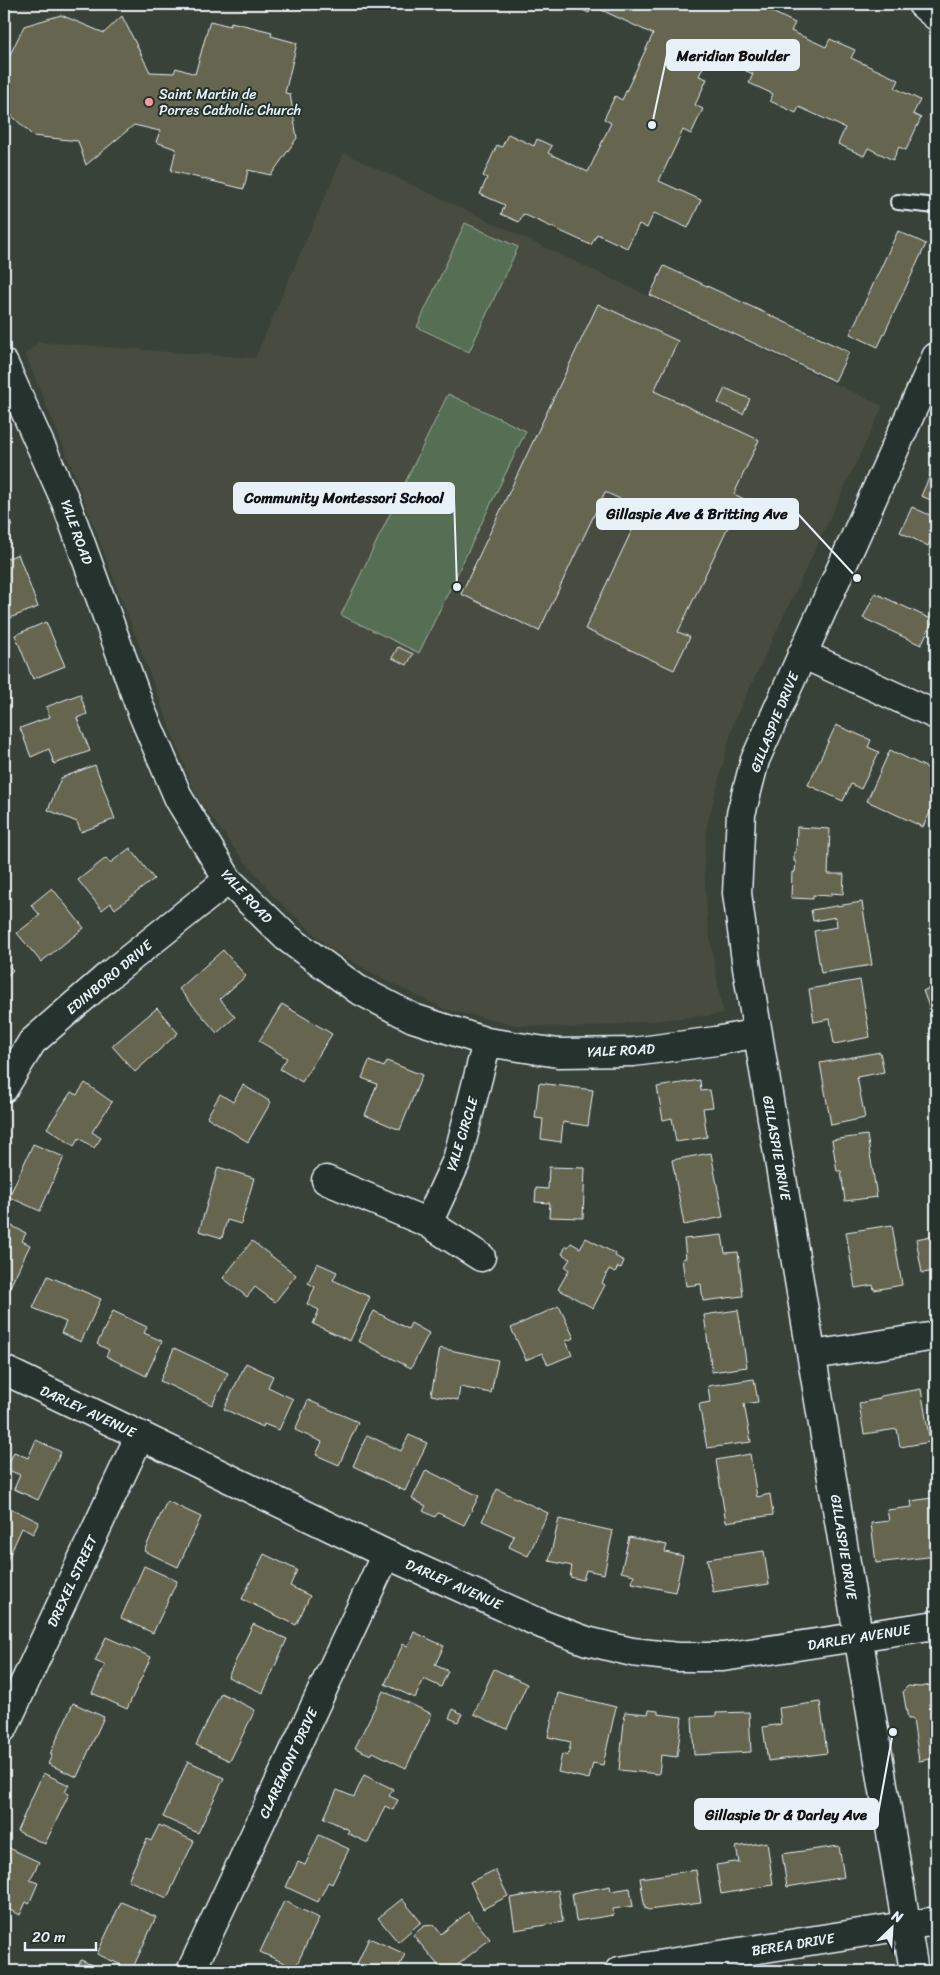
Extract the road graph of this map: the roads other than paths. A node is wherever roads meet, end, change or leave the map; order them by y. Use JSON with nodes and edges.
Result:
{"nodes":[{"id":1,"x":922,"y":4,"type":"edge"},
{"id":2,"x":936,"y":16,"type":"edge"},
{"id":3,"x":898,"y":202,"type":"dead end"},
{"id":4,"x":936,"y":206,"type":"edge"},
{"id":5,"x":936,"y":357,"type":"edge"},
{"id":6,"x":5,"y":370,"type":"edge"},
{"id":7,"x":928,"y":400,"type":"edge"},
{"id":8,"x":802,"y":654,"type":"junction"},
{"id":9,"x":936,"y":715,"type":"edge"},
{"id":10,"x":228,"y":880,"type":"junction"},
{"id":11,"x":758,"y":1033,"type":"junction"},
{"id":12,"x":487,"y":1042,"type":"junction"},
{"id":13,"x":4,"y":1088,"type":"edge"},
{"id":14,"x":326,"y":1180,"type":"dead end"},
{"id":15,"x":428,"y":1223,"type":"junction"},
{"id":16,"x":481,"y":1257,"type":"dead end"},
{"id":17,"x":936,"y":1336,"type":"edge"},
{"id":18,"x":812,"y":1354,"type":"junction"},
{"id":19,"x":4,"y":1370,"type":"edge"},
{"id":20,"x":140,"y":1435,"type":"junction"},
{"id":21,"x":386,"y":1554,"type":"junction"},
{"id":22,"x":936,"y":1625,"type":"edge"},
{"id":23,"x":858,"y":1638,"type":"junction"},
{"id":24,"x":4,"y":1726,"type":"edge"},
{"id":25,"x":936,"y":1921,"type":"edge"},
{"id":26,"x":907,"y":1926,"type":"junction"},
{"id":27,"x":191,"y":1971,"type":"edge"},
{"id":28,"x":619,"y":1971,"type":"edge"},
{"id":29,"x":914,"y":1971,"type":"edge"}],
"edges":[{"from":1,"to":2,"type":"street"},
{"from":3,"to":4,"type":"lane"},
{"from":5,"to":7,"type":"street","name":"GILLASPIE DRIVE"},
{"from":6,"to":10,"type":"street","name":"YALE ROAD"},
{"from":7,"to":8,"type":"street","name":"GILLASPIE DRIVE"},
{"from":8,"to":9,"type":"street"},
{"from":8,"to":11,"type":"street","name":"GILLASPIE DRIVE"},
{"from":10,"to":12,"type":"street","name":"YALE ROAD"},
{"from":10,"to":13,"type":"street","name":"EDINBORO DRIVE"},
{"from":11,"to":12,"type":"street","name":"YALE ROAD"},
{"from":11,"to":18,"type":"street","name":"GILLASPIE DRIVE"},
{"from":12,"to":15,"type":"street","name":"YALE CIRCLE"},
{"from":14,"to":15,"type":"street"},
{"from":15,"to":16,"type":"street"},
{"from":17,"to":18,"type":"street"},
{"from":18,"to":23,"type":"street","name":"GILLASPIE DRIVE"},
{"from":19,"to":20,"type":"street","name":"DARLEY AVENUE"},
{"from":20,"to":21,"type":"street","name":"DARLEY AVENUE"},
{"from":20,"to":24,"type":"street","name":"DREXEL STREET"},
{"from":21,"to":23,"type":"street","name":"DARLEY AVENUE"},
{"from":21,"to":27,"type":"street","name":"CLAREMONT DRIVE"},
{"from":22,"to":23,"type":"street","name":"DARLEY AVENUE"},
{"from":23,"to":26,"type":"street","name":"GILLASPIE DRIVE"},
{"from":25,"to":26,"type":"street","name":"BEREA DRIVE"},
{"from":26,"to":28,"type":"street","name":"BEREA DRIVE"},
{"from":26,"to":29,"type":"street","name":"GILLASPIE DRIVE"}]}
